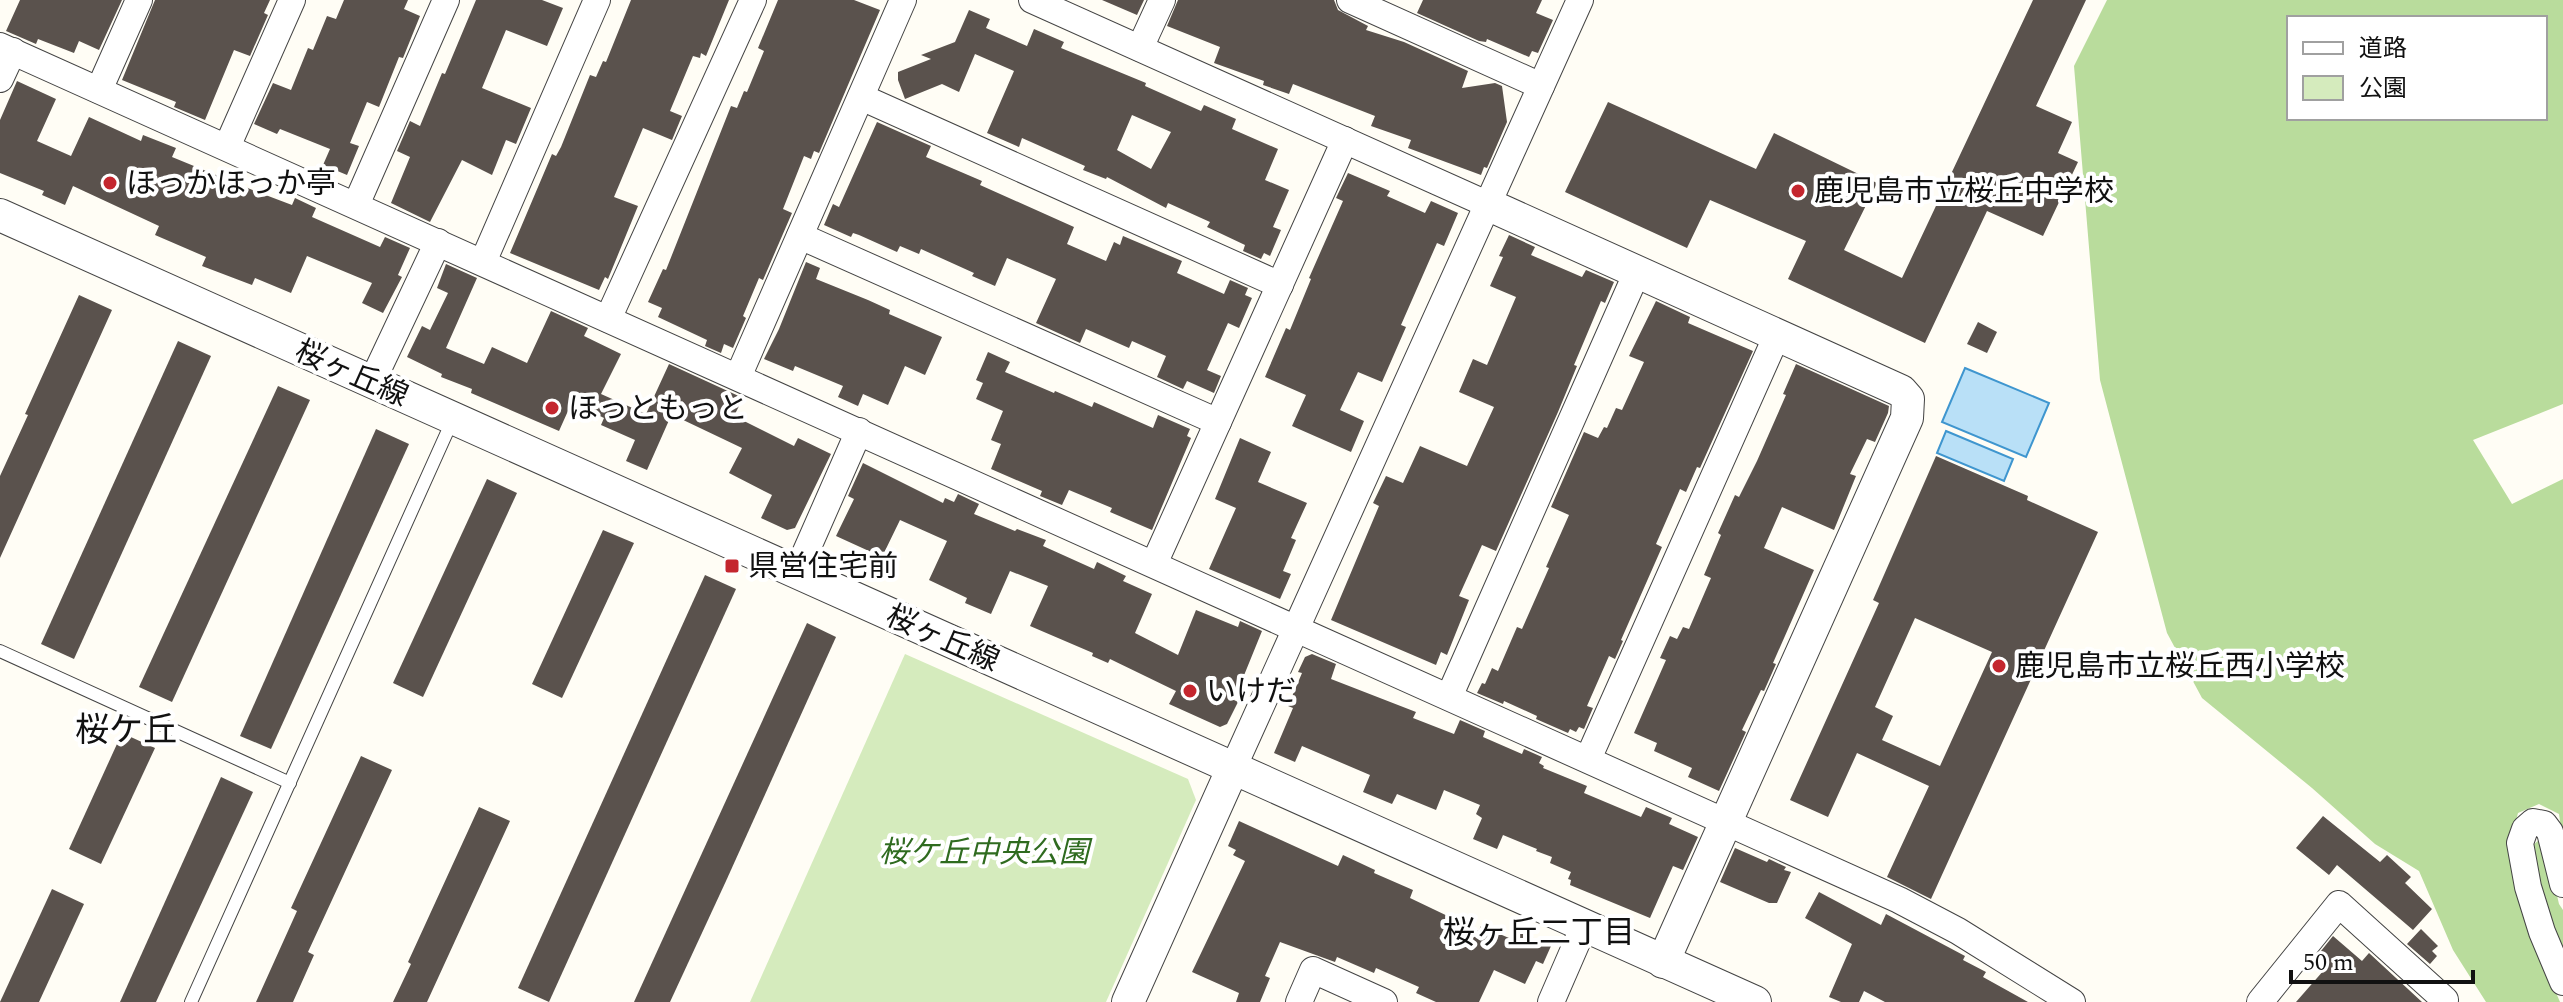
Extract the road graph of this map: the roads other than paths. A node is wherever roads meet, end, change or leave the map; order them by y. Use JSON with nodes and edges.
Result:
{"nodes":[{"id":1,"x":139,"y":0,"type":"edge"},
{"id":2,"x":292,"y":0,"type":"edge"},
{"id":3,"x":446,"y":0,"type":"edge"},
{"id":4,"x":597,"y":0,"type":"edge"},
{"id":5,"x":753,"y":0,"type":"edge"},
{"id":6,"x":903,"y":0,"type":"edge"},
{"id":7,"x":1032,"y":0,"type":"edge"},
{"id":8,"x":1162,"y":0,"type":"edge"},
{"id":9,"x":1350,"y":0,"type":"edge"},
{"id":10,"x":1580,"y":0,"type":"edge"},
{"id":11,"x":1140,"y":48,"type":"junction"},
{"id":12,"x":6,"y":49,"type":"edge"},
{"id":13,"x":0,"y":79,"type":"edge"},
{"id":14,"x":1541,"y":86,"type":"junction"},
{"id":15,"x":99,"y":90,"type":"junction"},
{"id":16,"x":861,"y":97,"type":"junction"},
{"id":17,"x":1345,"y":140,"type":"junction"},
{"id":18,"x":227,"y":147,"type":"junction"},
{"id":19,"x":356,"y":205,"type":"junction"},
{"id":20,"x":1489,"y":205,"type":"junction"},
{"id":21,"x":0,"y":215,"type":"edge"},
{"id":22,"x":800,"y":236,"type":"junction"},
{"id":23,"x":438,"y":242,"type":"junction"},
{"id":24,"x":483,"y":262,"type":"junction"},
{"id":25,"x":1637,"y":272,"type":"junction"},
{"id":26,"x":1280,"y":285,"type":"junction"},
{"id":27,"x":608,"y":319,"type":"junction"},
{"id":28,"x":1777,"y":335,"type":"junction"},
{"id":29,"x":738,"y":377,"type":"junction"},
{"id":30,"x":372,"y":382,"type":"junction"},
{"id":31,"x":453,"y":419,"type":"junction"},
{"id":32,"x":1218,"y":422,"type":"junction"},
{"id":33,"x":859,"y":431,"type":"junction"},
{"id":34,"x":1154,"y":564,"type":"junction"},
{"id":35,"x":797,"y":572,"type":"junction"},
{"id":36,"x":1297,"y":628,"type":"junction"},
{"id":37,"x":0,"y":651,"type":"edge"},
{"id":38,"x":1449,"y":697,"type":"junction"},
{"id":39,"x":1588,"y":759,"type":"junction"},
{"id":40,"x":1233,"y":768,"type":"junction"},
{"id":41,"x":290,"y":783,"type":"junction"},
{"id":42,"x":1725,"y":821,"type":"junction"},
{"id":43,"x":2563,"y":884,"type":"edge"},
{"id":44,"x":1584,"y":926,"type":"junction"},
{"id":45,"x":1663,"y":962,"type":"junction"},
{"id":46,"x":2563,"y":982,"type":"edge"},
{"id":47,"x":191,"y":1002,"type":"edge"},
{"id":48,"x":1128,"y":1002,"type":"edge"},
{"id":49,"x":1299,"y":1002,"type":"edge"},
{"id":50,"x":1384,"y":1002,"type":"edge"},
{"id":51,"x":1551,"y":1002,"type":"edge"},
{"id":52,"x":1755,"y":1002,"type":"edge"},
{"id":53,"x":2072,"y":1002,"type":"edge"},
{"id":54,"x":2260,"y":1002,"type":"edge"},
{"id":55,"x":2443,"y":1002,"type":"edge"}],
"edges":[{"from":1,"to":15,"type":"street"},
{"from":2,"to":18,"type":"street"},
{"from":3,"to":19,"type":"street"},
{"from":4,"to":24,"type":"street"},
{"from":5,"to":27,"type":"street"},
{"from":6,"to":16,"type":"street"},
{"from":7,"to":11,"type":"street"},
{"from":8,"to":11,"type":"street"},
{"from":9,"to":14,"type":"street"},
{"from":10,"to":14,"type":"street"},
{"from":11,"to":17,"type":"street"},
{"from":12,"to":13,"type":"street"},
{"from":12,"to":15,"type":"street"},
{"from":14,"to":20,"type":"street"},
{"from":15,"to":18,"type":"street"},
{"from":16,"to":22,"type":"street"},
{"from":16,"to":26,"type":"street"},
{"from":17,"to":20,"type":"street"},
{"from":17,"to":26,"type":"street"},
{"from":18,"to":19,"type":"street"},
{"from":19,"to":23,"type":"street"},
{"from":20,"to":25,"type":"street"},
{"from":20,"to":36,"type":"street"},
{"from":21,"to":30,"type":"street","name":"桜ヶ丘線"},
{"from":22,"to":29,"type":"street"},
{"from":22,"to":32,"type":"street"},
{"from":23,"to":24,"type":"street"},
{"from":23,"to":30,"type":"street"},
{"from":24,"to":27,"type":"street"},
{"from":25,"to":28,"type":"street"},
{"from":25,"to":38,"type":"street"},
{"from":26,"to":32,"type":"street"},
{"from":27,"to":29,"type":"street"},
{"from":28,"to":39,"type":"street"},
{"from":28,"to":42,"type":"street"},
{"from":29,"to":33,"type":"street"},
{"from":30,"to":31,"type":"street","name":"桜ヶ丘線"},
{"from":31,"to":35,"type":"street","name":"桜ヶ丘線"},
{"from":31,"to":41,"type":"lane"},
{"from":32,"to":34,"type":"street"},
{"from":33,"to":34,"type":"street"},
{"from":33,"to":35,"type":"street"},
{"from":34,"to":36,"type":"street"},
{"from":35,"to":40,"type":"street","name":"桜ヶ丘線"},
{"from":36,"to":38,"type":"street"},
{"from":36,"to":40,"type":"street"},
{"from":37,"to":41,"type":"lane"},
{"from":38,"to":39,"type":"street"},
{"from":39,"to":42,"type":"street"},
{"from":40,"to":44,"type":"street","name":"桜ヶ丘線"},
{"from":40,"to":48,"type":"street"},
{"from":41,"to":47,"type":"lane"},
{"from":42,"to":45,"type":"street"},
{"from":42,"to":53,"type":"street"},
{"from":43,"to":46,"type":"street"},
{"from":44,"to":45,"type":"street","name":"桜ヶ丘線"},
{"from":44,"to":51,"type":"street"},
{"from":45,"to":52,"type":"street","name":"桜ヶ丘線"},
{"from":49,"to":50,"type":"street"},
{"from":54,"to":55,"type":"street"}]}
